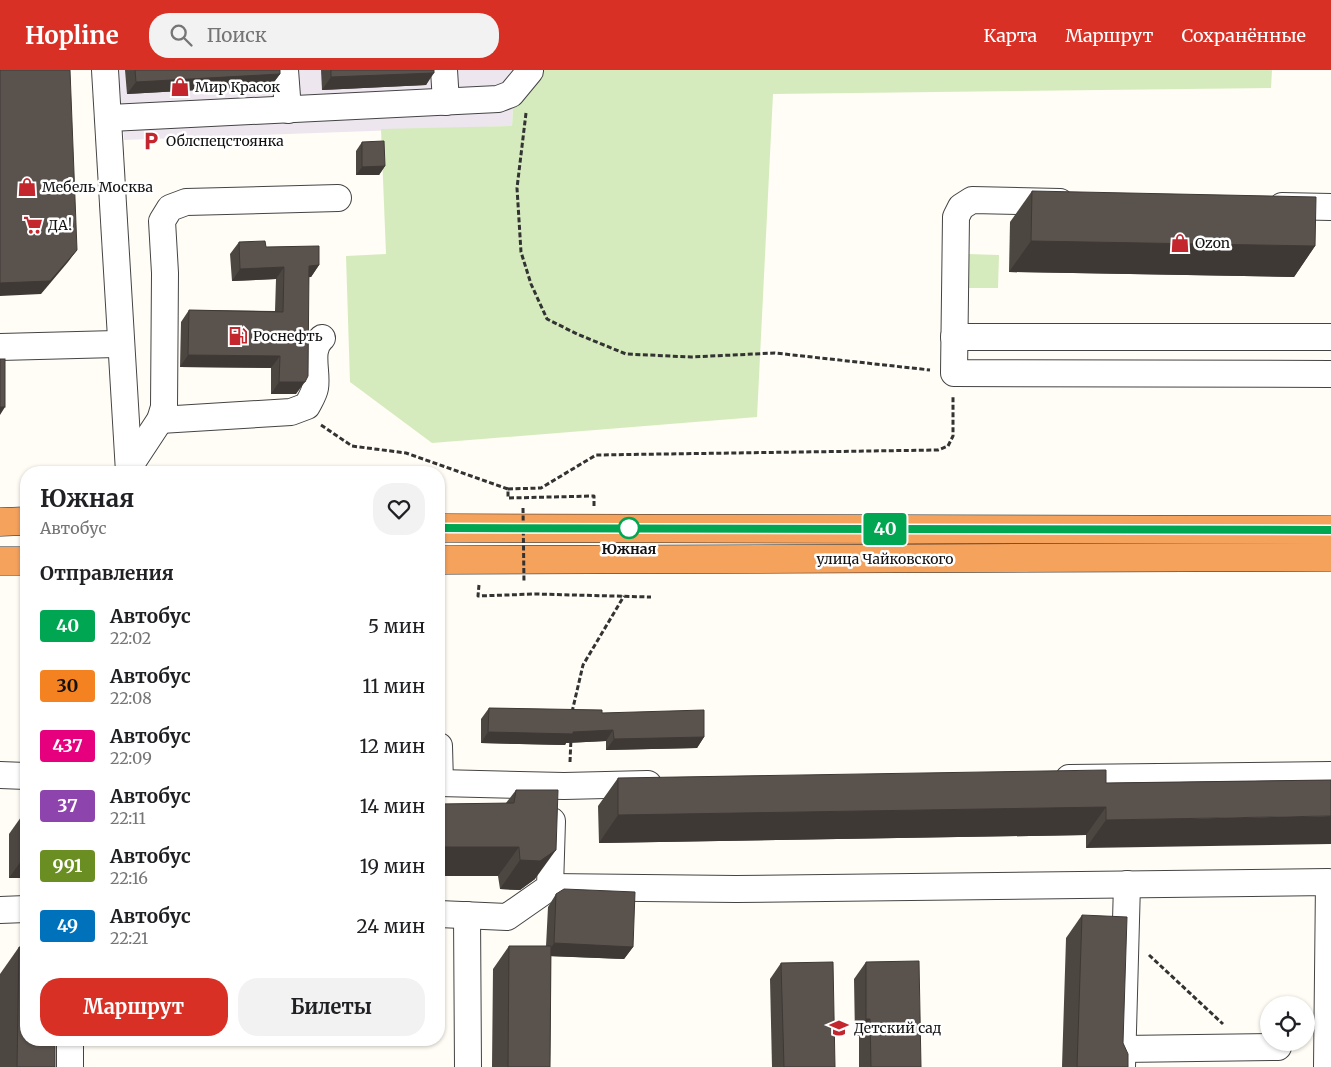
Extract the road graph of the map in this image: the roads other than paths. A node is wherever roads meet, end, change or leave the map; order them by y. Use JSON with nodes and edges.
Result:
{"nodes":[{"id":1,"x":105,"y":70,"type":"edge"},
{"id":2,"x":285,"y":70,"type":"edge"},
{"id":3,"x":444,"y":70,"type":"edge"},
{"id":4,"x":530,"y":72,"type":"dead end"},
{"id":5,"x":446,"y":102,"type":"junction"},
{"id":6,"x":288,"y":110,"type":"junction"},
{"id":7,"x":110,"y":118,"type":"junction"},
{"id":8,"x":338,"y":198,"type":"dead end"},
{"id":9,"x":1082,"y":202,"type":"edge"},
{"id":10,"x":1261,"y":206,"type":"edge"},
{"id":11,"x":1331,"y":207,"type":"edge"},
{"id":12,"x":954,"y":337,"type":"junction"},
{"id":13,"x":1331,"y":337,"type":"edge"},
{"id":14,"x":322,"y":338,"type":"dead end"},
{"id":15,"x":116,"y":344,"type":"dead end"},
{"id":16,"x":0,"y":347,"type":"edge"},
{"id":17,"x":1331,"y":374,"type":"edge"},
{"id":18,"x":160,"y":420,"type":"junction"},
{"id":19,"x":129,"y":466,"type":"edge"},
{"id":20,"x":131,"y":466,"type":"edge"},
{"id":21,"x":0,"y":522,"type":"edge"},
{"id":22,"x":20,"y":522,"type":"edge"},
{"id":23,"x":445,"y":528,"type":"edge"},
{"id":24,"x":1331,"y":530,"type":"edge"},
{"id":25,"x":1331,"y":557,"type":"edge"},
{"id":26,"x":445,"y":560,"type":"edge"},
{"id":27,"x":0,"y":561,"type":"edge"},
{"id":28,"x":20,"y":561,"type":"edge"},
{"id":29,"x":0,"y":775,"type":"edge"},
{"id":30,"x":1331,"y":775,"type":"edge"},
{"id":31,"x":20,"y":776,"type":"edge"},
{"id":32,"x":1044,"y":779,"type":"edge"},
{"id":33,"x":445,"y":783,"type":"edge"},
{"id":34,"x":668,"y":784,"type":"edge"},
{"id":35,"x":561,"y":785,"type":"junction"},
{"id":36,"x":1330,"y":882,"type":"edge"},
{"id":37,"x":1126,"y":884,"type":"junction"},
{"id":38,"x":550,"y":888,"type":"junction"},
{"id":39,"x":20,"y":909,"type":"edge"},
{"id":40,"x":0,"y":910,"type":"edge"},
{"id":41,"x":445,"y":914,"type":"edge"},
{"id":42,"x":467,"y":915,"type":"junction"},
{"id":43,"x":70,"y":1046,"type":"edge"},
{"id":44,"x":1260,"y":1048,"type":"edge"},
{"id":45,"x":1122,"y":1058,"type":"edge"},
{"id":46,"x":70,"y":1067,"type":"edge"},
{"id":47,"x":468,"y":1067,"type":"edge"},
{"id":48,"x":1326,"y":1067,"type":"edge"}],
"edges":[{"from":1,"to":7,"type":"lane"},
{"from":2,"to":6,"type":"lane"},
{"from":3,"to":5,"type":"lane"},
{"from":4,"to":5,"type":"lane"},
{"from":5,"to":6,"type":"lane"},
{"from":6,"to":7,"type":"lane"},
{"from":7,"to":19,"type":"lane"},
{"from":8,"to":18,"type":"lane"},
{"from":9,"to":12,"type":"lane"},
{"from":10,"to":11,"type":"lane"},
{"from":12,"to":13,"type":"lane"},
{"from":12,"to":17,"type":"lane"},
{"from":14,"to":18,"type":"lane"},
{"from":15,"to":16,"type":"lane"},
{"from":18,"to":20,"type":"lane"},
{"from":21,"to":22,"type":"highway"},
{"from":23,"to":24,"type":"highway"},
{"from":25,"to":26,"type":"highway","name":"улица Чайковского"},
{"from":27,"to":28,"type":"highway"},
{"from":29,"to":31,"type":"lane"},
{"from":30,"to":32,"type":"lane"},
{"from":33,"to":35,"type":"lane"},
{"from":34,"to":35,"type":"lane"},
{"from":35,"to":38,"type":"lane"},
{"from":36,"to":37,"type":"lane"},
{"from":36,"to":48,"type":"lane"},
{"from":37,"to":38,"type":"lane"},
{"from":37,"to":45,"type":"lane"},
{"from":38,"to":42,"type":"lane"},
{"from":39,"to":40,"type":"lane"},
{"from":41,"to":42,"type":"lane"},
{"from":42,"to":47,"type":"lane"},
{"from":43,"to":46,"type":"lane"},
{"from":44,"to":45,"type":"lane"}]}
